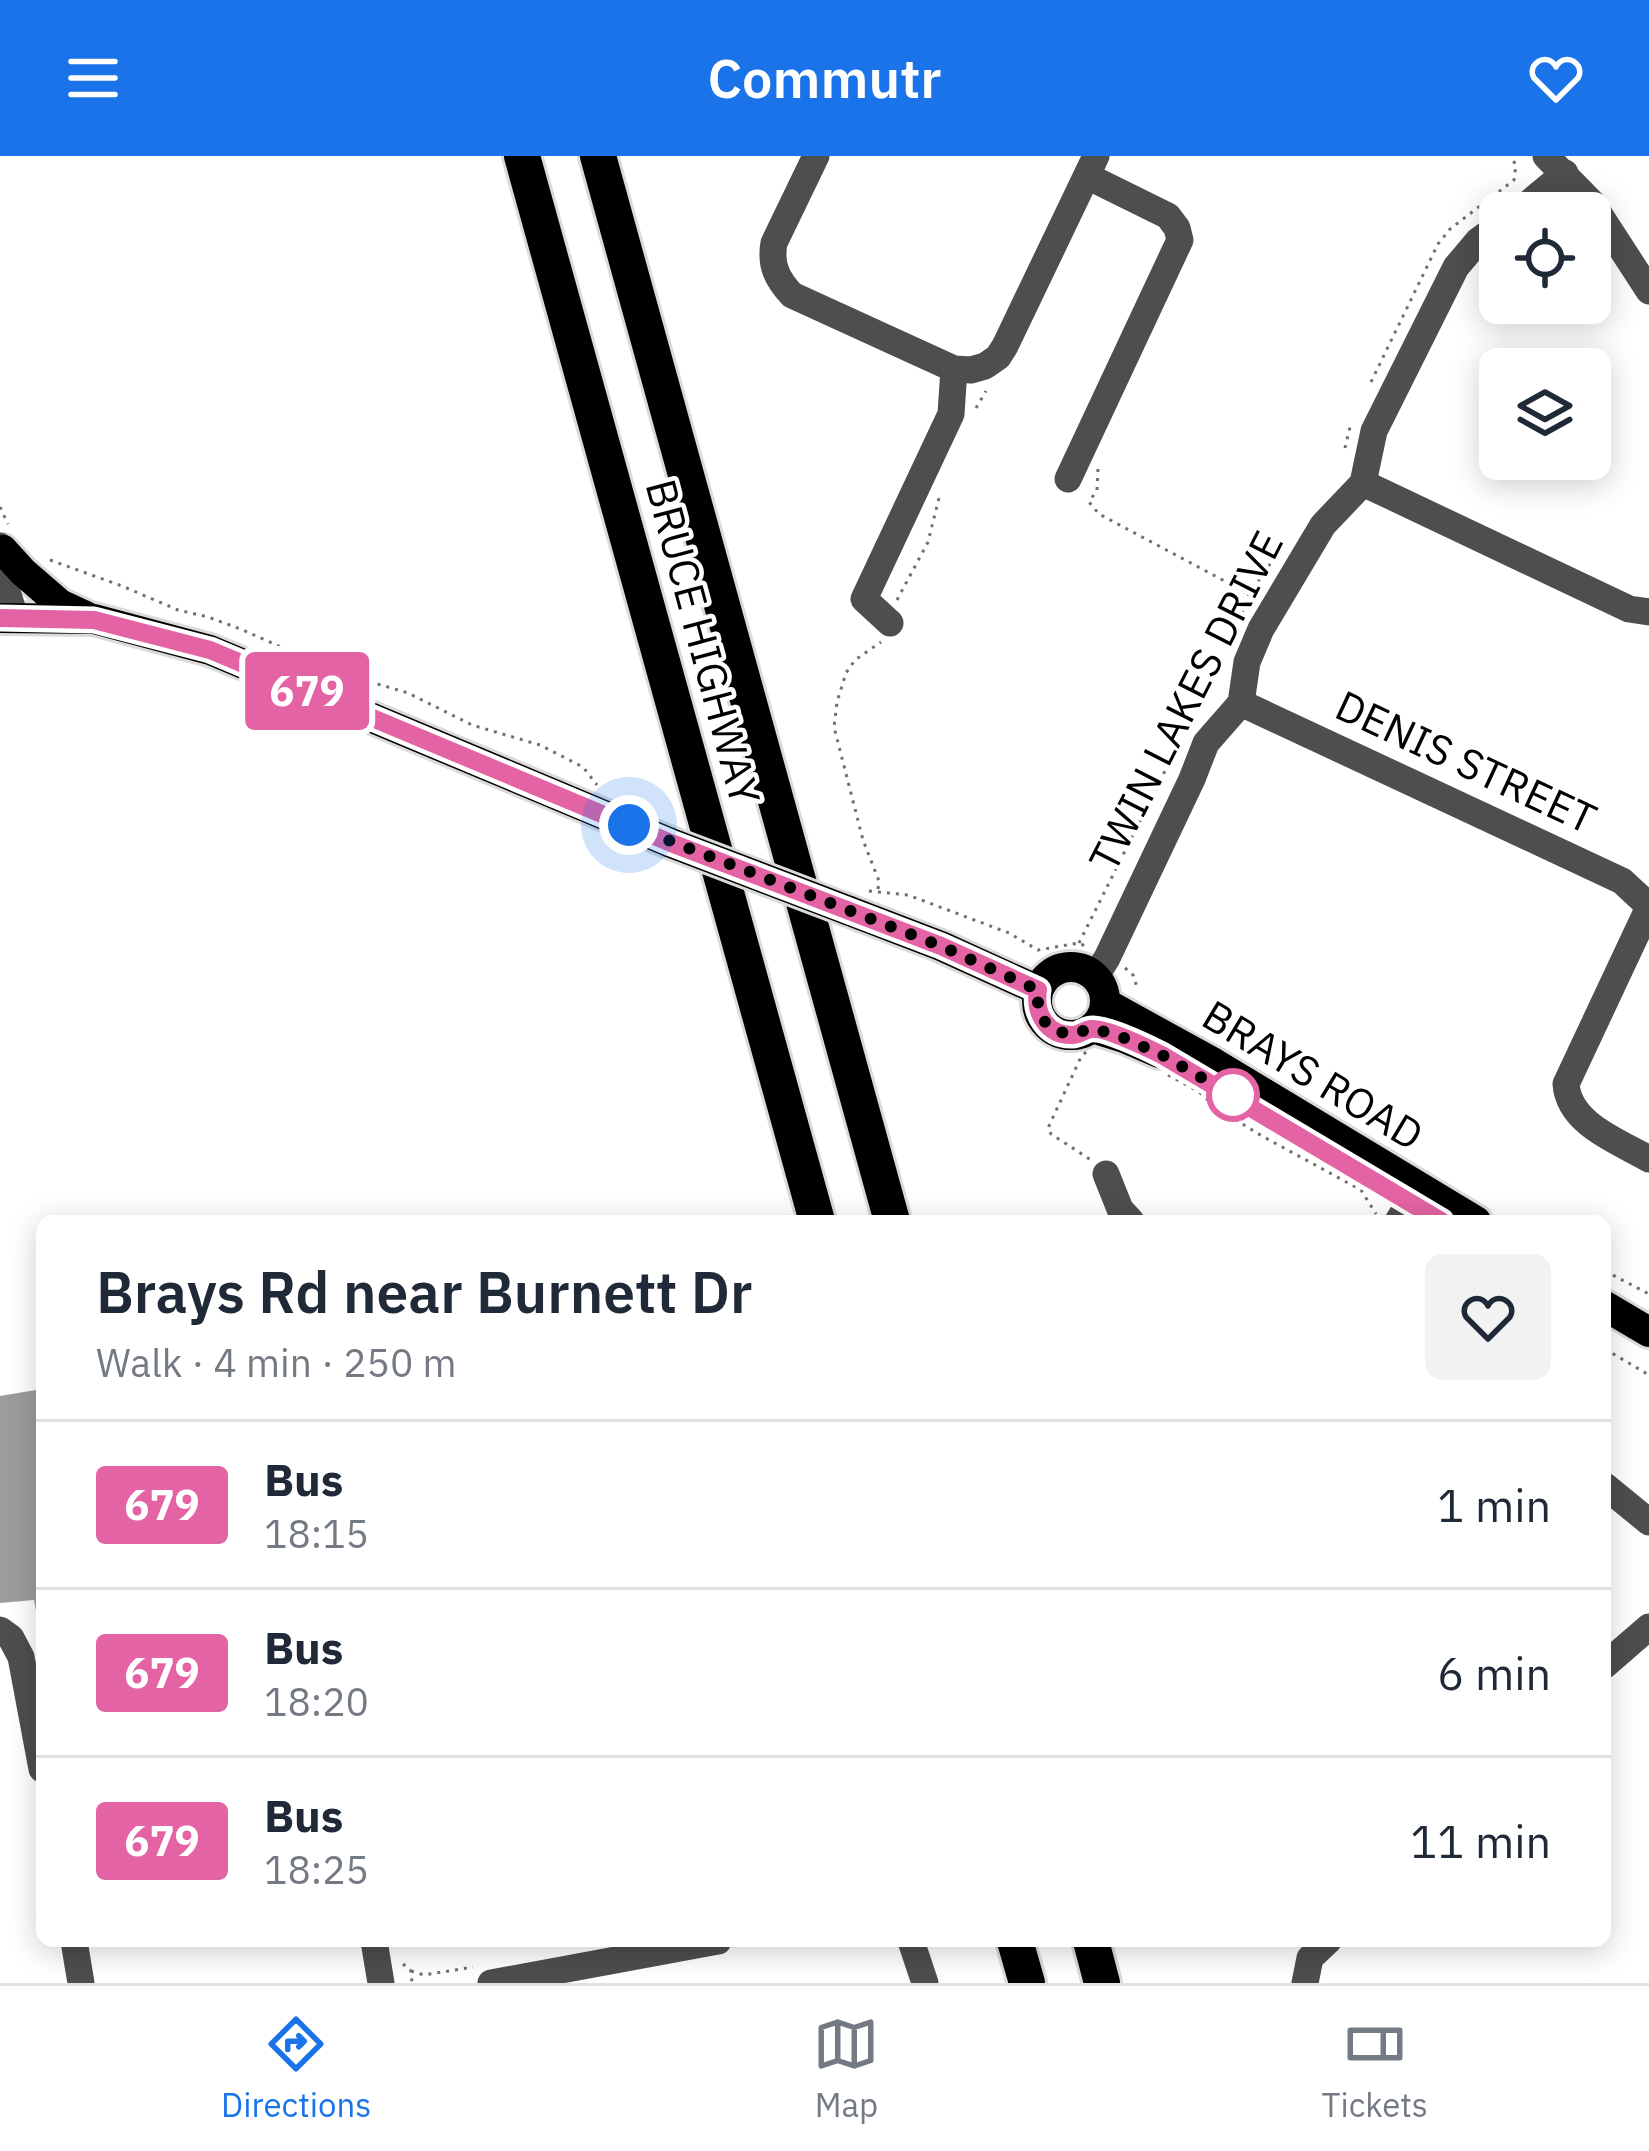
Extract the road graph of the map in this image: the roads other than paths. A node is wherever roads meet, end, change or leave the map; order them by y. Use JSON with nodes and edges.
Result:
{"nodes":[{"id":1,"x":522,"y":156,"type":"edge"},
{"id":2,"x":598,"y":156,"type":"edge"},
{"id":3,"x":816,"y":156,"type":"edge"},
{"id":4,"x":1555,"y":165,"type":"edge"},
{"id":5,"x":1091,"y":166,"type":"edge"},
{"id":6,"x":1534,"y":192,"type":"edge"},
{"id":7,"x":1479,"y":240,"type":"edge"},
{"id":8,"x":1649,"y":291,"type":"edge"},
{"id":9,"x":954,"y":369,"type":"junction"},
{"id":10,"x":1068,"y":479,"type":"dead end"},
{"id":11,"x":1363,"y":483,"type":"junction"},
{"id":12,"x":5,"y":543,"type":"edge"},
{"id":13,"x":1649,"y":612,"type":"edge"},
{"id":14,"x":7,"y":617,"type":"edge"},
{"id":15,"x":94,"y":620,"type":"junction"},
{"id":16,"x":890,"y":622,"type":"road end"},
{"id":17,"x":1241,"y":704,"type":"junction"},
{"id":18,"x":1649,"y":907,"type":"edge"},
{"id":19,"x":1038,"y":990,"type":"junction"},
{"id":20,"x":1094,"y":1001,"type":"junction"},
{"id":21,"x":1649,"y":1159,"type":"edge"},
{"id":22,"x":1106,"y":1174,"type":"road end"},
{"id":23,"x":1402,"y":1207,"type":"edge"},
{"id":24,"x":815,"y":1215,"type":"edge"},
{"id":25,"x":890,"y":1215,"type":"edge"},
{"id":26,"x":1125,"y":1215,"type":"edge"},
{"id":27,"x":1444,"y":1215,"type":"edge"},
{"id":28,"x":1611,"y":1310,"type":"edge"},
{"id":29,"x":1649,"y":1332,"type":"edge"},
{"id":30,"x":1611,"y":1491,"type":"edge"},
{"id":31,"x":1649,"y":1522,"type":"edge"},
{"id":32,"x":1649,"y":1628,"type":"edge"},
{"id":33,"x":0,"y":1630,"type":"edge"},
{"id":34,"x":1611,"y":1660,"type":"edge"},
{"id":35,"x":36,"y":1737,"type":"edge"},
{"id":36,"x":75,"y":1947,"type":"edge"},
{"id":37,"x":375,"y":1947,"type":"edge"},
{"id":38,"x":685,"y":1947,"type":"edge"},
{"id":39,"x":913,"y":1947,"type":"edge"},
{"id":40,"x":1017,"y":1947,"type":"edge"},
{"id":41,"x":1092,"y":1947,"type":"edge"},
{"id":42,"x":1322,"y":1947,"type":"edge"},
{"id":43,"x":81,"y":1983,"type":"edge"},
{"id":44,"x":381,"y":1983,"type":"edge"},
{"id":45,"x":490,"y":1983,"type":"edge"},
{"id":46,"x":925,"y":1983,"type":"edge"},
{"id":47,"x":1027,"y":1983,"type":"edge"},
{"id":48,"x":1102,"y":1983,"type":"edge"},
{"id":49,"x":1305,"y":1983,"type":"edge"}],
"edges":[{"from":1,"to":24,"type":"highway","name":"BRUCE HIGHWAY"},
{"from":2,"to":25,"type":"highway","name":"BRUCE HIGHWAY"},
{"from":3,"to":9,"type":"street"},
{"from":4,"to":6,"type":"street"},
{"from":4,"to":8,"type":"street"},
{"from":5,"to":9,"type":"street"},
{"from":5,"to":10,"type":"street"},
{"from":7,"to":11,"type":"street","name":"TWIN LAKES DRIVE"},
{"from":9,"to":16,"type":"street"},
{"from":11,"to":13,"type":"street"},
{"from":11,"to":17,"type":"street","name":"TWIN LAKES DRIVE"},
{"from":12,"to":14,"type":"street"},
{"from":12,"to":15,"type":"main road"},
{"from":14,"to":15,"type":"main road"},
{"from":15,"to":19,"type":"main road","bridge":true},
{"from":17,"to":18,"type":"street","name":"DENIS STREET"},
{"from":17,"to":20,"type":"street","name":"TWIN LAKES DRIVE"},
{"from":18,"to":21,"type":"street"},
{"from":19,"to":20,"type":"main road"},
{"from":19,"to":20,"type":"main road"},
{"from":20,"to":23,"type":"main road","name":"BRAYS ROAD"},
{"from":22,"to":26,"type":"street"},
{"from":23,"to":27,"type":"main road","name":"BRAYS ROAD"},
{"from":28,"to":29,"type":"main road"},
{"from":30,"to":31,"type":"street"},
{"from":32,"to":34,"type":"street"},
{"from":33,"to":35,"type":"street"},
{"from":36,"to":43,"type":"street"},
{"from":37,"to":44,"type":"street"},
{"from":38,"to":45,"type":"street"},
{"from":39,"to":46,"type":"street"},
{"from":40,"to":47,"type":"highway"},
{"from":41,"to":48,"type":"highway"},
{"from":42,"to":49,"type":"street"}]}
